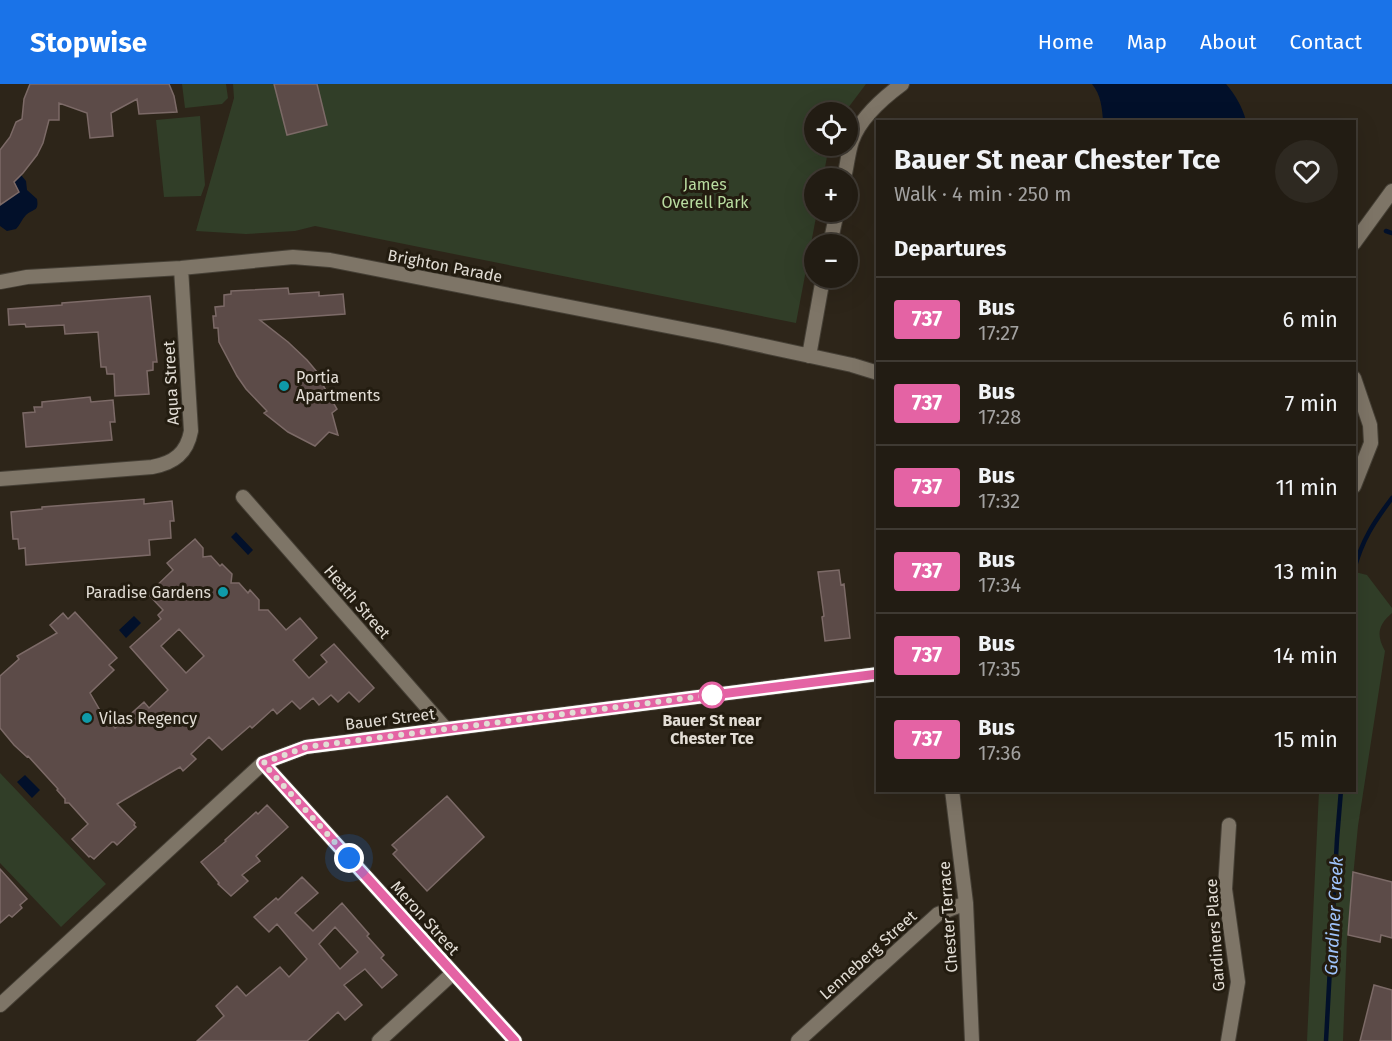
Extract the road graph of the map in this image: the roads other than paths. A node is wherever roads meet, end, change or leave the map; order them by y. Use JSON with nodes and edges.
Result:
{"nodes":[{"id":1,"x":902,"y":84,"type":"edge"},
{"id":2,"x":846,"y":168,"type":"edge"},
{"id":3,"x":1392,"y":191,"type":"edge"},
{"id":4,"x":1356,"y":241,"type":"edge"},
{"id":5,"x":181,"y":268,"type":"junction"},
{"id":6,"x":0,"y":282,"type":"edge"},
{"id":7,"x":821,"y":288,"type":"edge"},
{"id":8,"x":808,"y":356,"type":"junction"},
{"id":9,"x":876,"y":372,"type":"edge"},
{"id":10,"x":1356,"y":384,"type":"edge"},
{"id":11,"x":0,"y":479,"type":"edge"},
{"id":12,"x":1356,"y":481,"type":"edge"},
{"id":13,"x":243,"y":497,"type":"dead end"},
{"id":14,"x":876,"y":674,"type":"edge"},
{"id":15,"x":446,"y":729,"type":"junction"},
{"id":16,"x":263,"y":763,"type":"junction"},
{"id":17,"x":952,"y":792,"type":"edge"},
{"id":18,"x":1230,"y":825,"type":"dead end"},
{"id":19,"x":966,"y":903,"type":"junction"},
{"id":20,"x":453,"y":974,"type":"junction"},
{"id":21,"x":0,"y":1005,"type":"edge"},
{"id":22,"x":378,"y":1041,"type":"edge"},
{"id":23,"x":515,"y":1041,"type":"edge"},
{"id":24,"x":798,"y":1041,"type":"edge"},
{"id":25,"x":972,"y":1041,"type":"edge"},
{"id":26,"x":1228,"y":1041,"type":"edge"}],
"edges":[{"from":1,"to":2,"type":"street"},
{"from":3,"to":4,"type":"street"},
{"from":5,"to":6,"type":"street","name":"Brighton Parade"},
{"from":5,"to":8,"type":"street","name":"Brighton Parade"},
{"from":5,"to":11,"type":"street","name":"Aqua Street"},
{"from":7,"to":8,"type":"street"},
{"from":8,"to":9,"type":"street","name":"Brighton Parade"},
{"from":10,"to":12,"type":"street"},
{"from":13,"to":15,"type":"street","name":"Heath Street"},
{"from":14,"to":15,"type":"street","name":"Bauer Street"},
{"from":15,"to":16,"type":"street","name":"Bauer Street"},
{"from":16,"to":20,"type":"street","name":"Meron Street"},
{"from":16,"to":21,"type":"street","name":"Bauer Street"},
{"from":17,"to":19,"type":"street","name":"Chester Terrace"},
{"from":18,"to":26,"type":"street","name":"Gardiners Place"},
{"from":19,"to":24,"type":"street","name":"Lenneberg Street"},
{"from":19,"to":25,"type":"street","name":"Chester Terrace"},
{"from":20,"to":22,"type":"street"},
{"from":20,"to":23,"type":"street","name":"Meron Street"}]}
